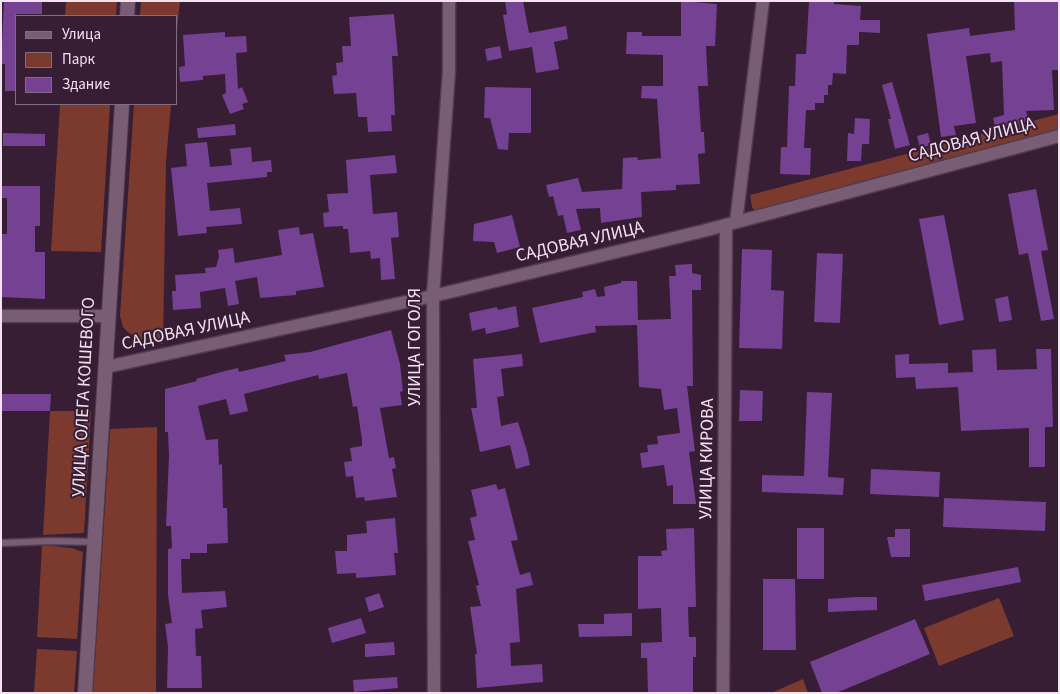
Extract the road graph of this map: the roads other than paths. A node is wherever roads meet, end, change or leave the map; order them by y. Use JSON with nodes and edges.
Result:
{"nodes":[{"id":1,"x":128,"y":1,"type":"edge"},
{"id":2,"x":450,"y":1,"type":"edge"},
{"id":3,"x":763,"y":1,"type":"edge"},
{"id":4,"x":127,"y":15,"type":"edge"},
{"id":5,"x":122,"y":105,"type":"edge"},
{"id":6,"x":1059,"y":136,"type":"edge"},
{"id":7,"x":731,"y":224,"type":"junction"},
{"id":8,"x":433,"y":296,"type":"junction"},
{"id":9,"x":1,"y":316,"type":"edge"},
{"id":10,"x":108,"y":316,"type":"junction"},
{"id":11,"x":106,"y":367,"type":"junction"},
{"id":12,"x":95,"y":542,"type":"junction"},
{"id":13,"x":1,"y":543,"type":"edge"},
{"id":14,"x":85,"y":693,"type":"edge"},
{"id":15,"x":434,"y":693,"type":"edge"},
{"id":16,"x":723,"y":693,"type":"edge"}],
"edges":[{"from":1,"to":4,"type":"street"},
{"from":2,"to":8,"type":"street","name":"УЛИЦА ГОГОЛЯ"},
{"from":3,"to":7,"type":"street","name":"УЛИЦА КИРОВА"},
{"from":5,"to":10,"type":"street","name":"УЛИЦА ОЛЕГА КОШЕВОГО"},
{"from":6,"to":7,"type":"street","name":"САДОВАЯ УЛИЦА"},
{"from":7,"to":8,"type":"street","name":"САДОВАЯ УЛИЦА"},
{"from":7,"to":16,"type":"street","name":"УЛИЦА КИРОВА"},
{"from":8,"to":11,"type":"street","name":"САДОВАЯ УЛИЦА"},
{"from":8,"to":15,"type":"street","name":"УЛИЦА ГОГОЛЯ"},
{"from":9,"to":10,"type":"street","name":"САДОВАЯ УЛИЦА"},
{"from":10,"to":11,"type":"street","name":"УЛИЦА ОЛЕГА КОШЕВОГО"},
{"from":11,"to":12,"type":"street","name":"УЛИЦА ОЛЕГА КОШЕВОГО"},
{"from":12,"to":13,"type":"lane"},
{"from":12,"to":14,"type":"street","name":"УЛИЦА ОЛЕГА КОШЕВОГО"}]}
